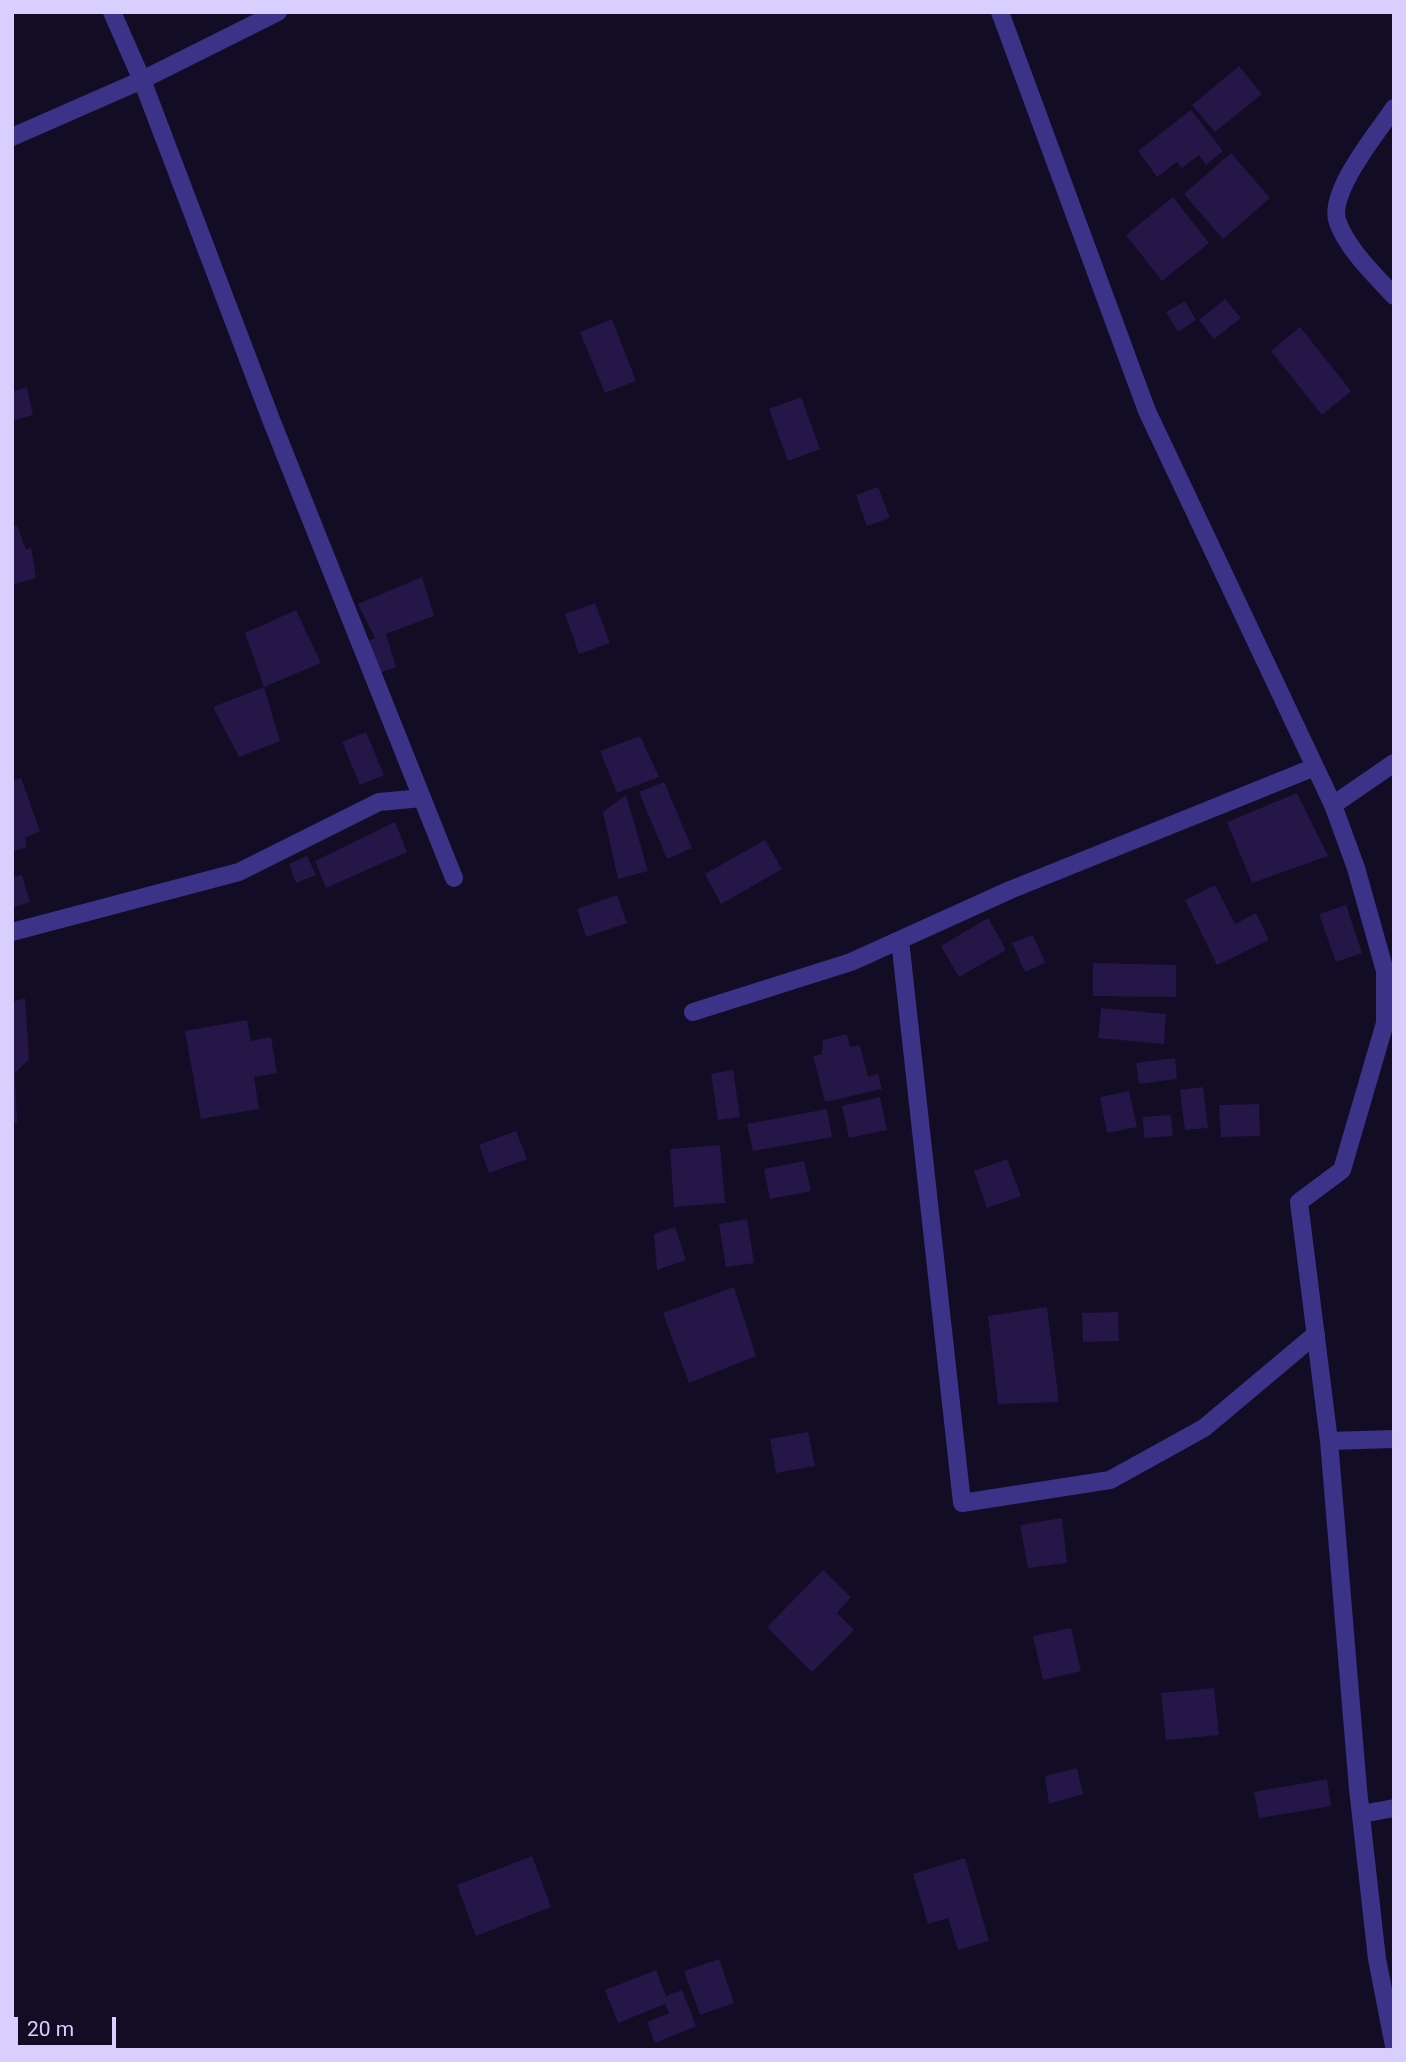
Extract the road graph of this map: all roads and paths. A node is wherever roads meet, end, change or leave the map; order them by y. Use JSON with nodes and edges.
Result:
{"nodes":[{"id":1,"x":112,"y":12,"type":"edge"},
{"id":2,"x":278,"y":12,"type":"edge"},
{"id":3,"x":1000,"y":12,"type":"edge"},
{"id":4,"x":142,"y":80,"type":"junction"},
{"id":5,"x":1394,"y":108,"type":"edge"},
{"id":6,"x":12,"y":137,"type":"edge"},
{"id":7,"x":1394,"y":296,"type":"edge"},
{"id":8,"x":1394,"y":763,"type":"edge"},
{"id":9,"x":1315,"y":767,"type":"junction"},
{"id":10,"x":422,"y":798,"type":"junction"},
{"id":11,"x":1333,"y":805,"type":"junction"},
{"id":12,"x":454,"y":878,"type":"dead end"},
{"id":13,"x":12,"y":932,"type":"edge"},
{"id":14,"x":900,"y":940,"type":"junction"},
{"id":15,"x":1389,"y":972,"type":"edge"},
{"id":16,"x":693,"y":1012,"type":"dead end"},
{"id":17,"x":1316,"y":1334,"type":"junction"},
{"id":18,"x":1394,"y":1439,"type":"edge"},
{"id":19,"x":1329,"y":1441,"type":"junction"},
{"id":20,"x":1394,"y":1808,"type":"edge"},
{"id":21,"x":1362,"y":1814,"type":"junction"},
{"id":22,"x":1394,"y":2046,"type":"edge"}],
"edges":[{"from":1,"to":4,"type":"street"},
{"from":2,"to":4,"type":"street"},
{"from":3,"to":9,"type":"street"},
{"from":4,"to":6,"type":"street"},
{"from":4,"to":10,"type":"street"},
{"from":5,"to":7,"type":"street"},
{"from":8,"to":11,"type":"street"},
{"from":9,"to":11,"type":"street"},
{"from":9,"to":14,"type":"street"},
{"from":10,"to":12,"type":"street"},
{"from":10,"to":13,"type":"street"},
{"from":11,"to":15,"type":"street"},
{"from":14,"to":16,"type":"street"},
{"from":14,"to":17,"type":"street"},
{"from":15,"to":17,"type":"street"},
{"from":17,"to":19,"type":"street"},
{"from":18,"to":19,"type":"street"},
{"from":19,"to":21,"type":"street"},
{"from":20,"to":21,"type":"street"},
{"from":21,"to":22,"type":"street"}]}
